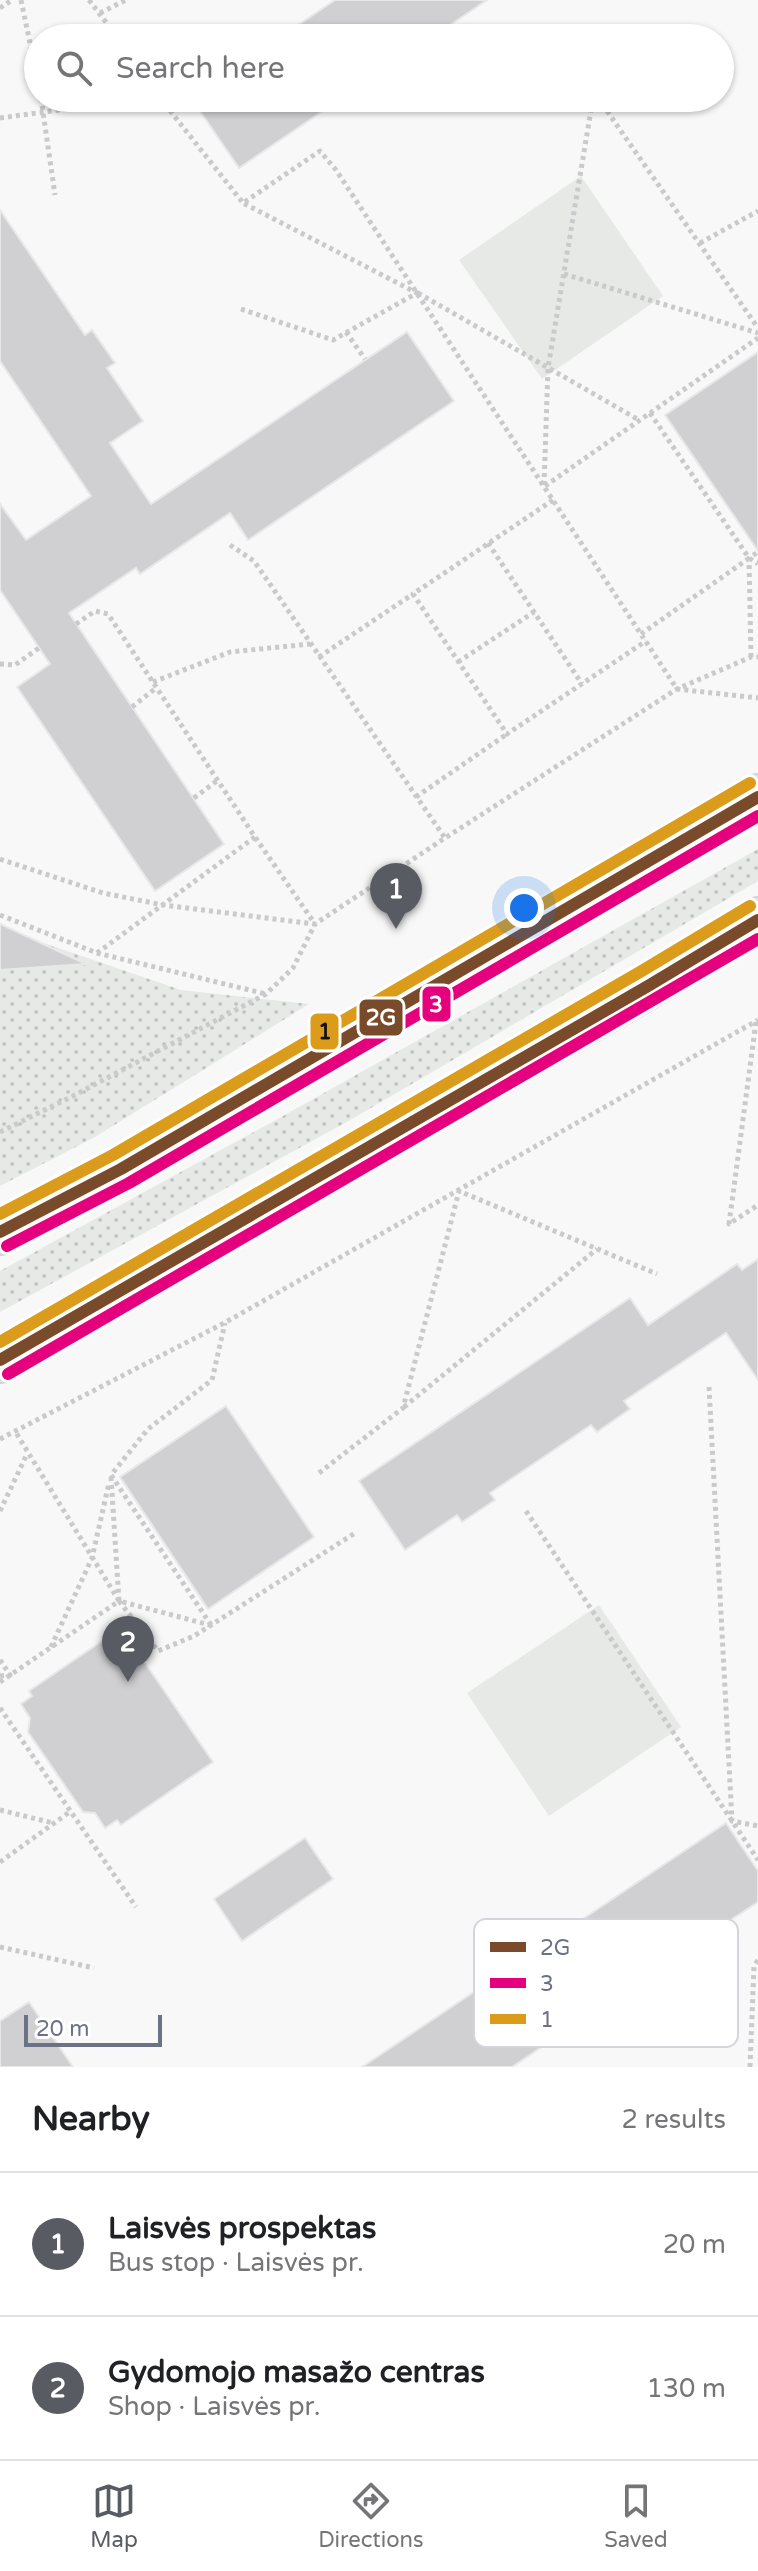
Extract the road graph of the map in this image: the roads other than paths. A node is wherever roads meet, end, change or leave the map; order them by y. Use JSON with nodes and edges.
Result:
{"nodes":[{"id":1,"x":758,"y":797,"type":"edge"},
{"id":2,"x":758,"y":920,"type":"edge"},
{"id":3,"x":0,"y":1232,"type":"edge"},
{"id":4,"x":0,"y":1360,"type":"edge"}],
"edges":[{"from":1,"to":3,"type":"main road"},
{"from":2,"to":4,"type":"main road"}]}
